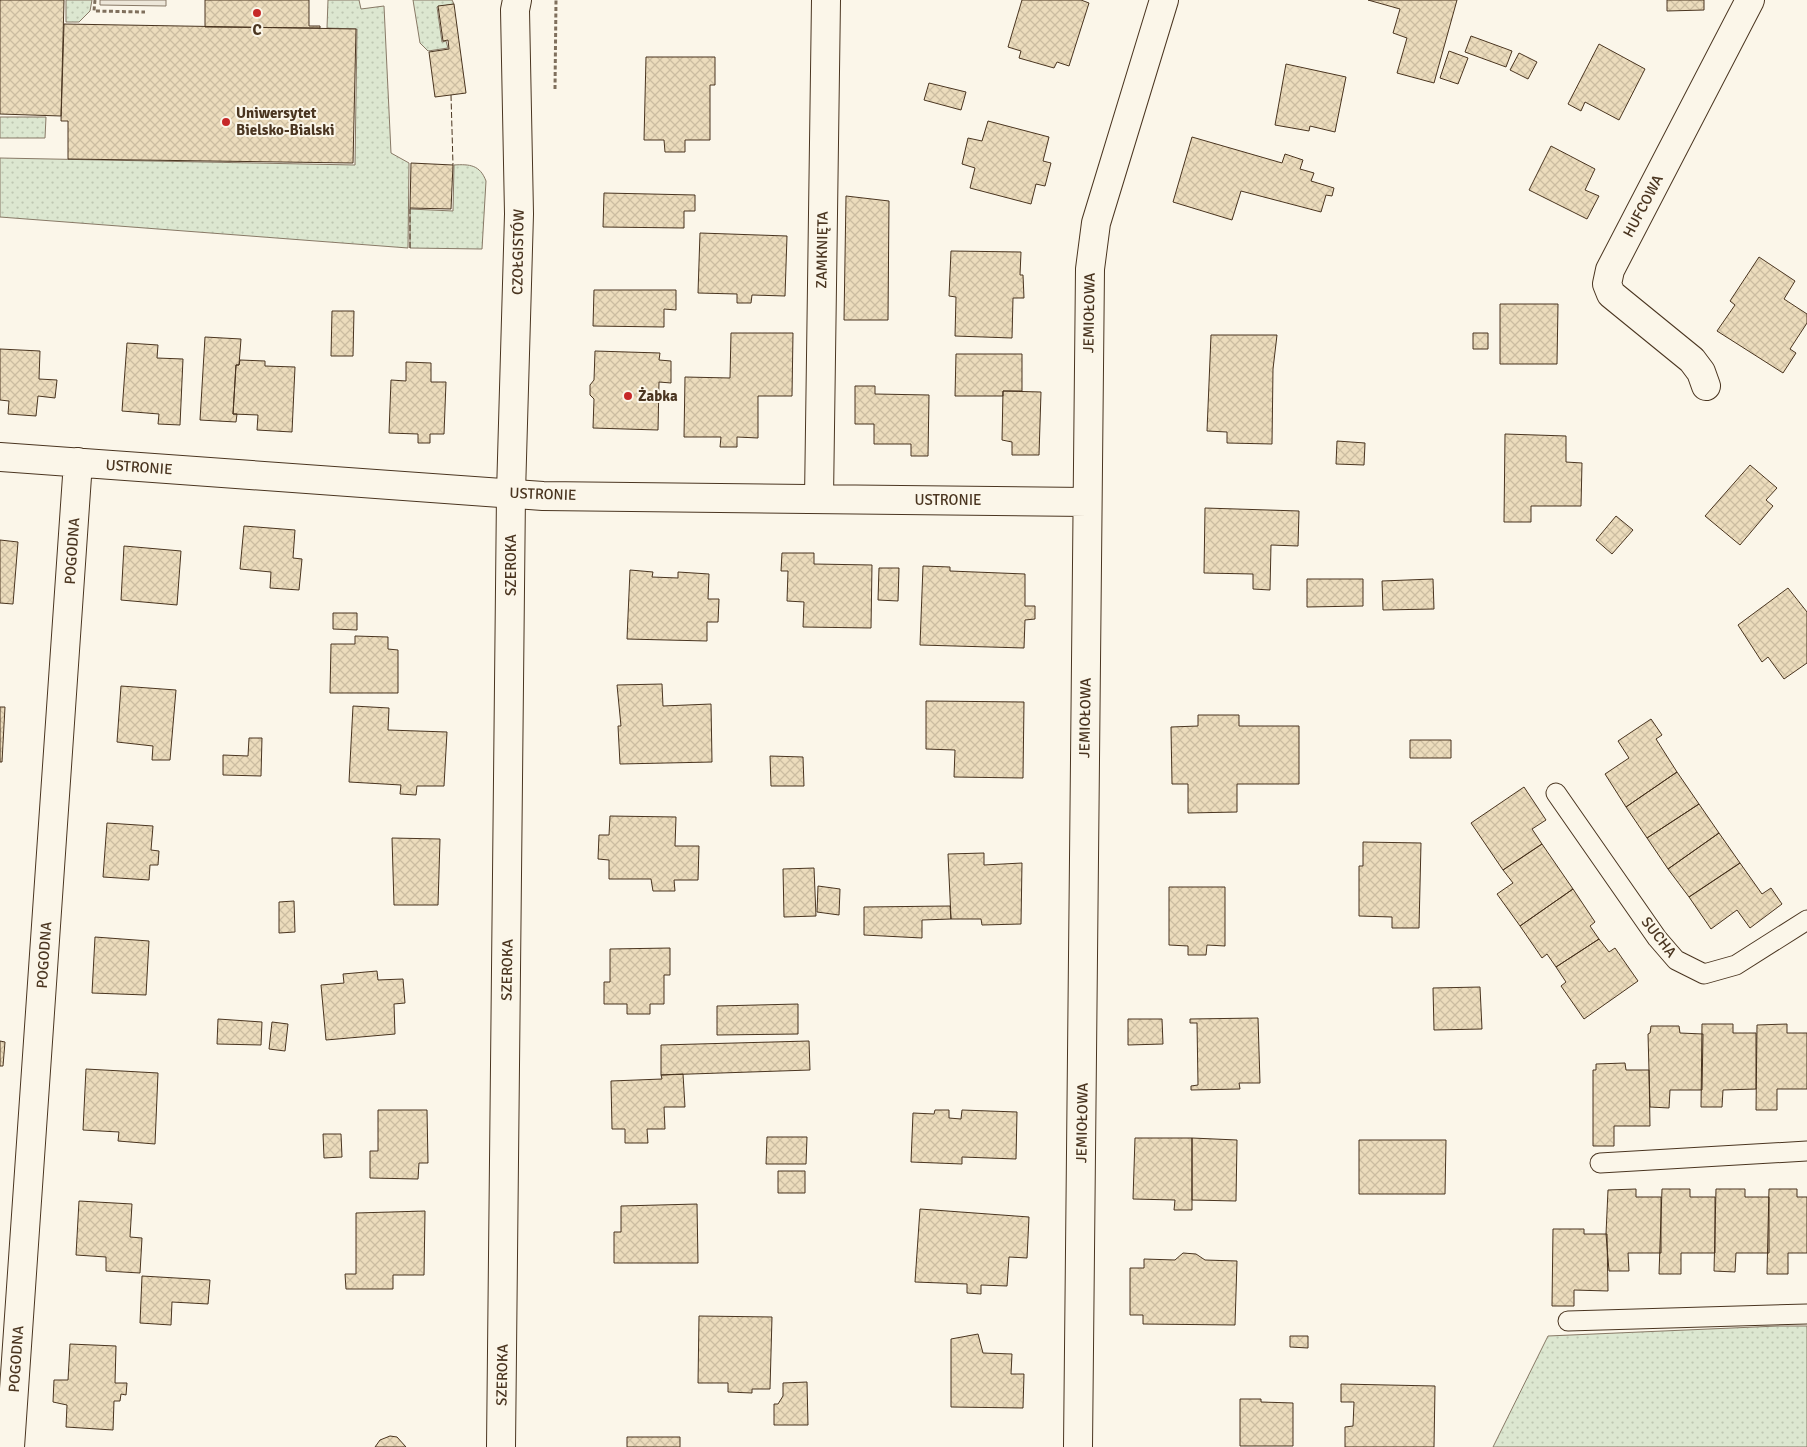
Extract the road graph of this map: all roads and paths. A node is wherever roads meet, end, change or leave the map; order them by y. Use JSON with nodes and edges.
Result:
{"nodes":[{"id":1,"x":94,"y":0,"type":"edge"},
{"id":2,"x":826,"y":0,"type":"edge"},
{"id":3,"x":1164,"y":0,"type":"edge"},
{"id":4,"x":1750,"y":0,"type":"edge"},
{"id":5,"x":514,"y":3,"type":"edge"},
{"id":6,"x":145,"y":12,"type":"dead end"},
{"id":7,"x":1706,"y":386,"type":"dead end"},
{"id":8,"x":0,"y":457,"type":"edge"},
{"id":9,"x":78,"y":462,"type":"junction"},
{"id":10,"x":511,"y":493,"type":"junction"},
{"id":11,"x":819,"y":499,"type":"junction"},
{"id":12,"x":1088,"y":502,"type":"junction"},
{"id":13,"x":1556,"y":793,"type":"dead end"},
{"id":14,"x":1807,"y":920,"type":"edge"},
{"id":15,"x":1807,"y":1151,"type":"edge"},
{"id":16,"x":1600,"y":1163,"type":"dead end"},
{"id":17,"x":1807,"y":1314,"type":"edge"},
{"id":18,"x":1568,"y":1321,"type":"dead end"},
{"id":19,"x":10,"y":1447,"type":"edge"},
{"id":20,"x":501,"y":1447,"type":"edge"},
{"id":21,"x":1078,"y":1447,"type":"edge"}],
"edges":[{"from":1,"to":6,"type":"path"},
{"from":2,"to":11,"type":"street","name":"ZAMKNIĘTA"},
{"from":3,"to":12,"type":"street","name":"JEMIOŁOWA"},
{"from":4,"to":7,"type":"street","name":"HUFCOWA"},
{"from":5,"to":10,"type":"street","name":"CZOŁGISTÓW"},
{"from":8,"to":9,"type":"street","name":"USTRONIE"},
{"from":9,"to":10,"type":"street","name":"USTRONIE"},
{"from":9,"to":19,"type":"street","name":"POGODNA"},
{"from":10,"to":11,"type":"street","name":"USTRONIE"},
{"from":10,"to":20,"type":"street","name":"SZEROKA"},
{"from":11,"to":12,"type":"street","name":"USTRONIE"},
{"from":12,"to":21,"type":"street","name":"JEMIOŁOWA"},
{"from":13,"to":14,"type":"lane","name":"SUCHA"},
{"from":15,"to":16,"type":"lane"},
{"from":17,"to":18,"type":"lane"}]}
